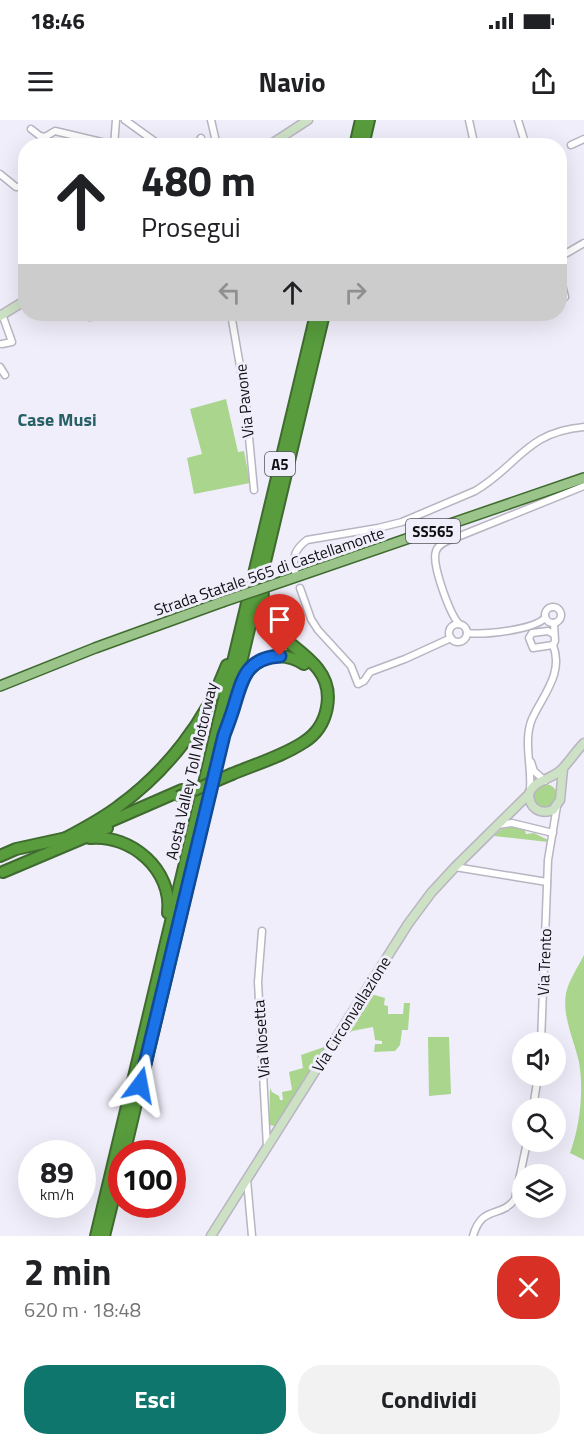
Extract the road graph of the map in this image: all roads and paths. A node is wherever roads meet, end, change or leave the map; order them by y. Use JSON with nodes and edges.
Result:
{"nodes":[{"id":1,"x":116,"y":120,"type":"edge"},
{"id":2,"x":125,"y":120,"type":"edge"},
{"id":3,"x":211,"y":120,"type":"edge"},
{"id":4,"x":308,"y":120,"type":"edge"},
{"id":5,"x":361,"y":120,"type":"edge"},
{"id":6,"x":369,"y":120,"type":"edge"},
{"id":7,"x":469,"y":120,"type":"edge"},
{"id":8,"x":518,"y":120,"type":"edge"},
{"id":9,"x":32,"y":129,"type":"dead end"},
{"id":10,"x":45,"y":137,"type":"joint"},
{"id":11,"x":84,"y":138,"type":"edge"},
{"id":12,"x":115,"y":138,"type":"edge"},
{"id":13,"x":150,"y":138,"type":"edge"},
{"id":14,"x":215,"y":138,"type":"edge"},
{"id":15,"x":280,"y":138,"type":"edge"},
{"id":16,"x":357,"y":138,"type":"edge"},
{"id":17,"x":365,"y":138,"type":"edge"},
{"id":18,"x":473,"y":138,"type":"edge"},
{"id":19,"x":524,"y":138,"type":"edge"},
{"id":20,"x":584,"y":140,"type":"edge"},
{"id":21,"x":571,"y":145,"type":"dead end"},
{"id":22,"x":0,"y":174,"type":"edge"},
{"id":23,"x":18,"y":187,"type":"edge"},
{"id":24,"x":584,"y":243,"type":"edge"},
{"id":25,"x":567,"y":253,"type":"edge"},
{"id":26,"x":18,"y":303,"type":"edge"},
{"id":27,"x":1,"y":315,"type":"edge"},
{"id":28,"x":232,"y":321,"type":"edge"},
{"id":29,"x":314,"y":321,"type":"edge"},
{"id":30,"x":322,"y":321,"type":"edge"},
{"id":31,"x":2,"y":344,"type":"dead end"},
{"id":32,"x":0,"y":367,"type":"edge"},
{"id":33,"x":5,"y":375,"type":"dead end"},
{"id":34,"x":584,"y":427,"type":"edge"},
{"id":35,"x":584,"y":478,"type":"edge"},
{"id":36,"x":584,"y":486,"type":"edge"},
{"id":37,"x":254,"y":490,"type":"dead end"},
{"id":38,"x":273,"y":531,"type":"junction"},
{"id":39,"x":295,"y":572,"type":"dead end"},
{"id":40,"x":300,"y":588,"type":"dead end"},
{"id":41,"x":244,"y":614,"type":"junction"},
{"id":42,"x":545,"y":618,"type":"junction"},
{"id":43,"x":554,"y":623,"type":"junction"},
{"id":44,"x":459,"y":624,"type":"junction"},
{"id":45,"x":467,"y":633,"type":"junction"},
{"id":46,"x":553,"y":634,"type":"junction"},
{"id":47,"x":451,"y":638,"type":"junction"},
{"id":48,"x":553,"y":645,"type":"junction"},
{"id":49,"x":0,"y":686,"type":"edge"},
{"id":50,"x":224,"y":735,"type":"junction"},
{"id":51,"x":584,"y":743,"type":"edge"},
{"id":52,"x":529,"y":752,"type":"junction"},
{"id":53,"x":563,"y":769,"type":"junction"},
{"id":54,"x":233,"y":770,"type":"junction"},
{"id":55,"x":545,"y":781,"type":"junction"},
{"id":56,"x":530,"y":792,"type":"junction"},
{"id":57,"x":180,"y":794,"type":"junction"},
{"id":58,"x":559,"y":801,"type":"junction"},
{"id":59,"x":532,"y":807,"type":"junction"},
{"id":60,"x":513,"y":811,"type":"junction"},
{"id":61,"x":546,"y":812,"type":"junction"},
{"id":62,"x":498,"y":825,"type":"junction"},
{"id":63,"x":554,"y":825,"type":"junction"},
{"id":64,"x":553,"y":833,"type":"junction"},
{"id":65,"x":64,"y":839,"type":"junction"},
{"id":66,"x":81,"y":840,"type":"junction"},
{"id":67,"x":0,"y":856,"type":"edge"},
{"id":68,"x":455,"y":867,"type":"junction"},
{"id":69,"x":3,"y":872,"type":"dead end"},
{"id":70,"x":547,"y":882,"type":"junction"},
{"id":71,"x":262,"y":931,"type":"dead end"},
{"id":72,"x":161,"y":965,"type":"junction"},
{"id":73,"x":541,"y":1032,"type":"edge"},
{"id":74,"x":127,"y":1140,"type":"edge"},
{"id":75,"x":267,"y":1147,"type":"junction"},
{"id":76,"x":524,"y":1152,"type":"edge"},
{"id":77,"x":247,"y":1178,"type":"junction"},
{"id":78,"x":108,"y":1218,"type":"edge"},
{"id":79,"x":96,"y":1236,"type":"edge"},
{"id":80,"x":104,"y":1236,"type":"edge"},
{"id":81,"x":211,"y":1236,"type":"edge"},
{"id":82,"x":252,"y":1236,"type":"edge"},
{"id":83,"x":473,"y":1236,"type":"edge"}],
"edges":[{"from":1,"to":12,"type":"street"},
{"from":2,"to":13,"type":"street"},
{"from":3,"to":14,"type":"street"},
{"from":4,"to":15,"type":"main road"},
{"from":5,"to":16,"type":"highway"},
{"from":6,"to":17,"type":"highway"},
{"from":7,"to":18,"type":"street"},
{"from":8,"to":19,"type":"street"},
{"from":9,"to":10,"type":"street"},
{"from":10,"to":11,"type":"street"},
{"from":20,"to":21,"type":"street"},
{"from":22,"to":23,"type":"street"},
{"from":24,"to":25,"type":"street"},
{"from":26,"to":27,"type":"main road"},
{"from":27,"to":31,"type":"street"},
{"from":28,"to":37,"type":"street","name":"Via Pavone"},
{"from":29,"to":41,"type":"highway","name":"Aosta Valley Toll Motorway","number":"A5"},
{"from":30,"to":38,"type":"highway","name":"Aosta Valley Toll Motorway","number":"A5"},
{"from":32,"to":33,"type":"street"},
{"from":34,"to":39,"type":"street"},
{"from":35,"to":49,"type":"main road","name":"Strada Statale 565 di Castellamonte","number":"SS565","bridge":true},
{"from":36,"to":44,"type":"street"},
{"from":38,"to":50,"type":"highway","name":"Aosta Valley Toll Motorway","number":"A5"},
{"from":38,"to":54,"type":"highway"},
{"from":40,"to":47,"type":"street"},
{"from":41,"to":65,"type":"highway"},
{"from":41,"to":72,"type":"highway","name":"Aosta Valley Toll Motorway","number":"A5"},
{"from":42,"to":43,"type":"street"},
{"from":42,"to":43,"type":"street"},
{"from":42,"to":45,"type":"street"},
{"from":43,"to":46,"type":"street"},
{"from":44,"to":45,"type":"street"},
{"from":44,"to":47,"type":"street"},
{"from":45,"to":47,"type":"street"},
{"from":46,"to":48,"type":"street"},
{"from":46,"to":48,"type":"street"},
{"from":48,"to":52,"type":"street"},
{"from":50,"to":54,"type":"highway"},
{"from":50,"to":74,"type":"highway","name":"Aosta Valley Toll Motorway","number":"A5"},
{"from":51,"to":53,"type":"main road","name":"Via Circonvallazione"},
{"from":52,"to":55,"type":"street"},
{"from":52,"to":56,"type":"street"},
{"from":53,"to":55,"type":"main road","name":"Via Circonvallazione"},
{"from":53,"to":58,"type":"main road"},
{"from":54,"to":57,"type":"highway","bridge":true},
{"from":55,"to":56,"type":"main road","name":"Via Circonvallazione"},
{"from":55,"to":58,"type":"main road"},
{"from":56,"to":59,"type":"main road"},
{"from":56,"to":60,"type":"main road","name":"Via Circonvallazione"},
{"from":57,"to":65,"type":"highway"},
{"from":57,"to":66,"type":"highway"},
{"from":58,"to":61,"type":"main road"},
{"from":58,"to":63,"type":"street","name":"Via Trento"},
{"from":59,"to":60,"type":"main road"},
{"from":59,"to":61,"type":"main road"},
{"from":60,"to":62,"type":"main road","name":"Via Circonvallazione"},
{"from":61,"to":63,"type":"street"},
{"from":62,"to":64,"type":"street"},
{"from":62,"to":68,"type":"main road","name":"Via Circonvallazione"},
{"from":63,"to":64,"type":"street","name":"Via Trento"},
{"from":64,"to":70,"type":"street","name":"Via Trento"},
{"from":65,"to":67,"type":"highway"},
{"from":66,"to":69,"type":"highway"},
{"from":66,"to":72,"type":"highway"},
{"from":68,"to":70,"type":"street"},
{"from":68,"to":75,"type":"main road","name":"Via Circonvallazione"},
{"from":70,"to":73,"type":"street","name":"Via Trento"},
{"from":71,"to":75,"type":"street","name":"Via Nosetta"},
{"from":72,"to":79,"type":"highway","name":"Aosta Valley Toll Motorway","number":"A5"},
{"from":75,"to":77,"type":"main road","name":"Via Circonvallazione"},
{"from":76,"to":83,"type":"street"},
{"from":77,"to":81,"type":"main road","name":"Via Circonvallazione"},
{"from":77,"to":82,"type":"street"},
{"from":78,"to":80,"type":"highway"}]}
